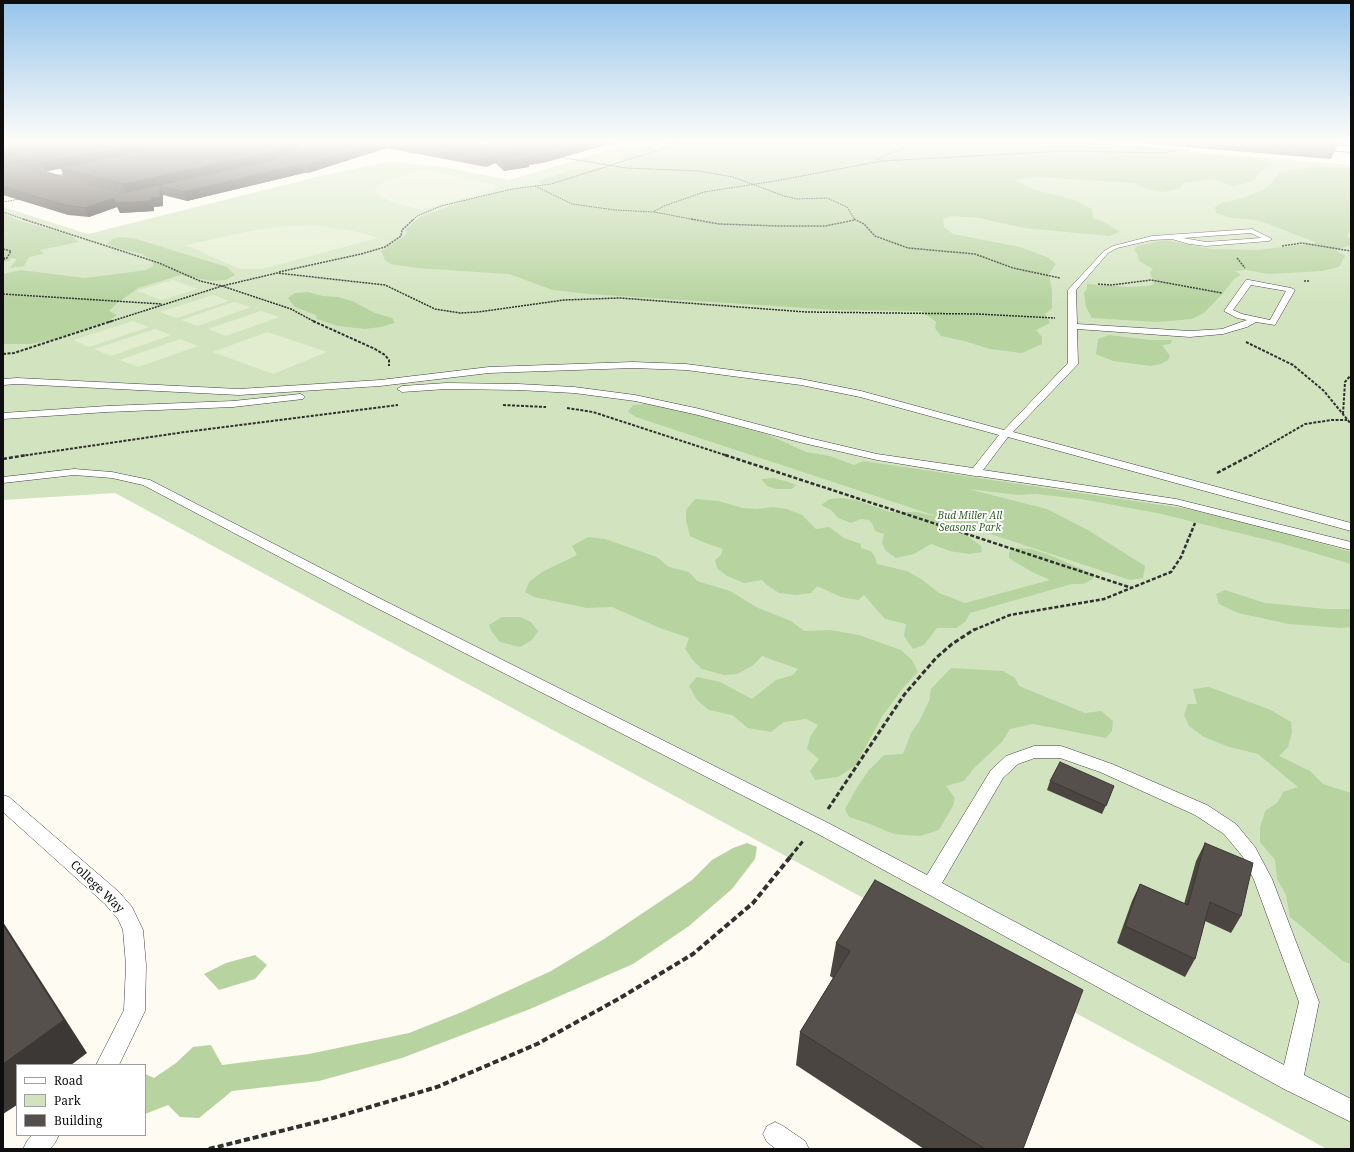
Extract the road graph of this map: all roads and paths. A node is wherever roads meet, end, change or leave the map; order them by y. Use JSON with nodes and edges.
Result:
{"nodes":[{"id":1,"x":488,"y":195,"type":"edge"},
{"id":2,"x":553,"y":195,"type":"edge"},
{"id":3,"x":696,"y":195,"type":"edge"},
{"id":4,"x":781,"y":195,"type":"edge"},
{"id":5,"x":25,"y":198,"type":"edge"},
{"id":6,"x":3,"y":202,"type":"edge"},
{"id":7,"x":3,"y":212,"type":"edge"},
{"id":8,"x":654,"y":212,"type":"junction"},
{"id":9,"x":856,"y":220,"type":"junction"},
{"id":10,"x":1174,"y":237,"type":"junction"},
{"id":11,"x":1302,"y":243,"type":"dead end"},
{"id":12,"x":3,"y":249,"type":"edge"},
{"id":13,"x":1351,"y":251,"type":"edge"},
{"id":14,"x":3,"y":259,"type":"edge"},
{"id":15,"x":277,"y":273,"type":"junction"},
{"id":16,"x":1062,"y":279,"type":"dead end"},
{"id":17,"x":1100,"y":284,"type":"dead end"},
{"id":18,"x":222,"y":286,"type":"junction"},
{"id":19,"x":3,"y":294,"type":"edge"},
{"id":20,"x":1226,"y":294,"type":"dead end"},
{"id":21,"x":163,"y":304,"type":"junction"},
{"id":22,"x":1057,"y":318,"type":"dead end"},
{"id":23,"x":1255,"y":319,"type":"junction"},
{"id":24,"x":1073,"y":326,"type":"junction"},
{"id":25,"x":1245,"y":342,"type":"dead end"},
{"id":26,"x":3,"y":354,"type":"edge"},
{"id":27,"x":387,"y":371,"type":"dead end"},
{"id":28,"x":1351,"y":375,"type":"edge"},
{"id":29,"x":3,"y":382,"type":"edge"},
{"id":30,"x":402,"y":405,"type":"dead end"},
{"id":31,"x":499,"y":405,"type":"dead end"},
{"id":32,"x":552,"y":407,"type":"dead end"},
{"id":33,"x":567,"y":408,"type":"dead end"},
{"id":34,"x":1343,"y":414,"type":"junction"},
{"id":35,"x":3,"y":416,"type":"edge"},
{"id":36,"x":1347,"y":420,"type":"junction"},
{"id":37,"x":1351,"y":424,"type":"edge"},
{"id":38,"x":1006,"y":433,"type":"junction"},
{"id":39,"x":3,"y":459,"type":"edge"},
{"id":40,"x":974,"y":473,"type":"junction"},
{"id":41,"x":1214,"y":478,"type":"dead end"},
{"id":42,"x":3,"y":480,"type":"edge"},
{"id":43,"x":1195,"y":522,"type":"dead end"},
{"id":44,"x":1351,"y":527,"type":"edge"},
{"id":45,"x":1351,"y":546,"type":"edge"},
{"id":46,"x":1132,"y":588,"type":"junction"},
{"id":47,"x":3,"y":802,"type":"edge"},
{"id":48,"x":816,"y":825,"type":"junction"},
{"id":49,"x":930,"y":886,"type":"junction"},
{"id":50,"x":108,"y":1064,"type":"edge"},
{"id":51,"x":1292,"y":1081,"type":"junction"},
{"id":52,"x":1351,"y":1111,"type":"edge"},
{"id":53,"x":775,"y":1134,"type":"dead end"},
{"id":54,"x":46,"y":1136,"type":"edge"},
{"id":55,"x":35,"y":1149,"type":"edge"},
{"id":56,"x":209,"y":1149,"type":"edge"},
{"id":57,"x":797,"y":1149,"type":"edge"}],
"edges":[{"from":1,"to":15,"type":"path"},
{"from":2,"to":8,"type":"path"},
{"from":3,"to":8,"type":"path"},
{"from":4,"to":9,"type":"path"},
{"from":5,"to":6,"type":"path"},
{"from":7,"to":18,"type":"path"},
{"from":8,"to":9,"type":"path"},
{"from":9,"to":16,"type":"path"},
{"from":10,"to":10,"type":"lane"},
{"from":10,"to":24,"type":"lane"},
{"from":11,"to":13,"type":"path"},
{"from":12,"to":14,"type":"path"},
{"from":15,"to":18,"type":"path"},
{"from":15,"to":22,"type":"path"},
{"from":17,"to":20,"type":"path"},
{"from":18,"to":21,"type":"path"},
{"from":18,"to":27,"type":"path"},
{"from":19,"to":21,"type":"path"},
{"from":21,"to":26,"type":"path"},
{"from":23,"to":23,"type":"lane"},
{"from":23,"to":24,"type":"lane"},
{"from":24,"to":38,"type":"lane"},
{"from":25,"to":34,"type":"path"},
{"from":28,"to":34,"type":"path"},
{"from":29,"to":38,"type":"lane"},
{"from":30,"to":39,"type":"path"},
{"from":31,"to":32,"type":"path"},
{"from":33,"to":46,"type":"path"},
{"from":34,"to":36,"type":"path"},
{"from":35,"to":40,"type":"lane"},
{"from":36,"to":37,"type":"path"},
{"from":36,"to":41,"type":"path"},
{"from":38,"to":40,"type":"lane"},
{"from":38,"to":44,"type":"lane"},
{"from":40,"to":45,"type":"lane"},
{"from":42,"to":48,"type":"lane"},
{"from":43,"to":46,"type":"path"},
{"from":46,"to":48,"type":"path"},
{"from":47,"to":50,"type":"lane","name":"College Way"},
{"from":48,"to":49,"type":"lane"},
{"from":48,"to":56,"type":"path"},
{"from":49,"to":51,"type":"lane"},
{"from":49,"to":51,"type":"lane"},
{"from":51,"to":52,"type":"lane"},
{"from":53,"to":57,"type":"lane"},
{"from":54,"to":55,"type":"lane"}]}
